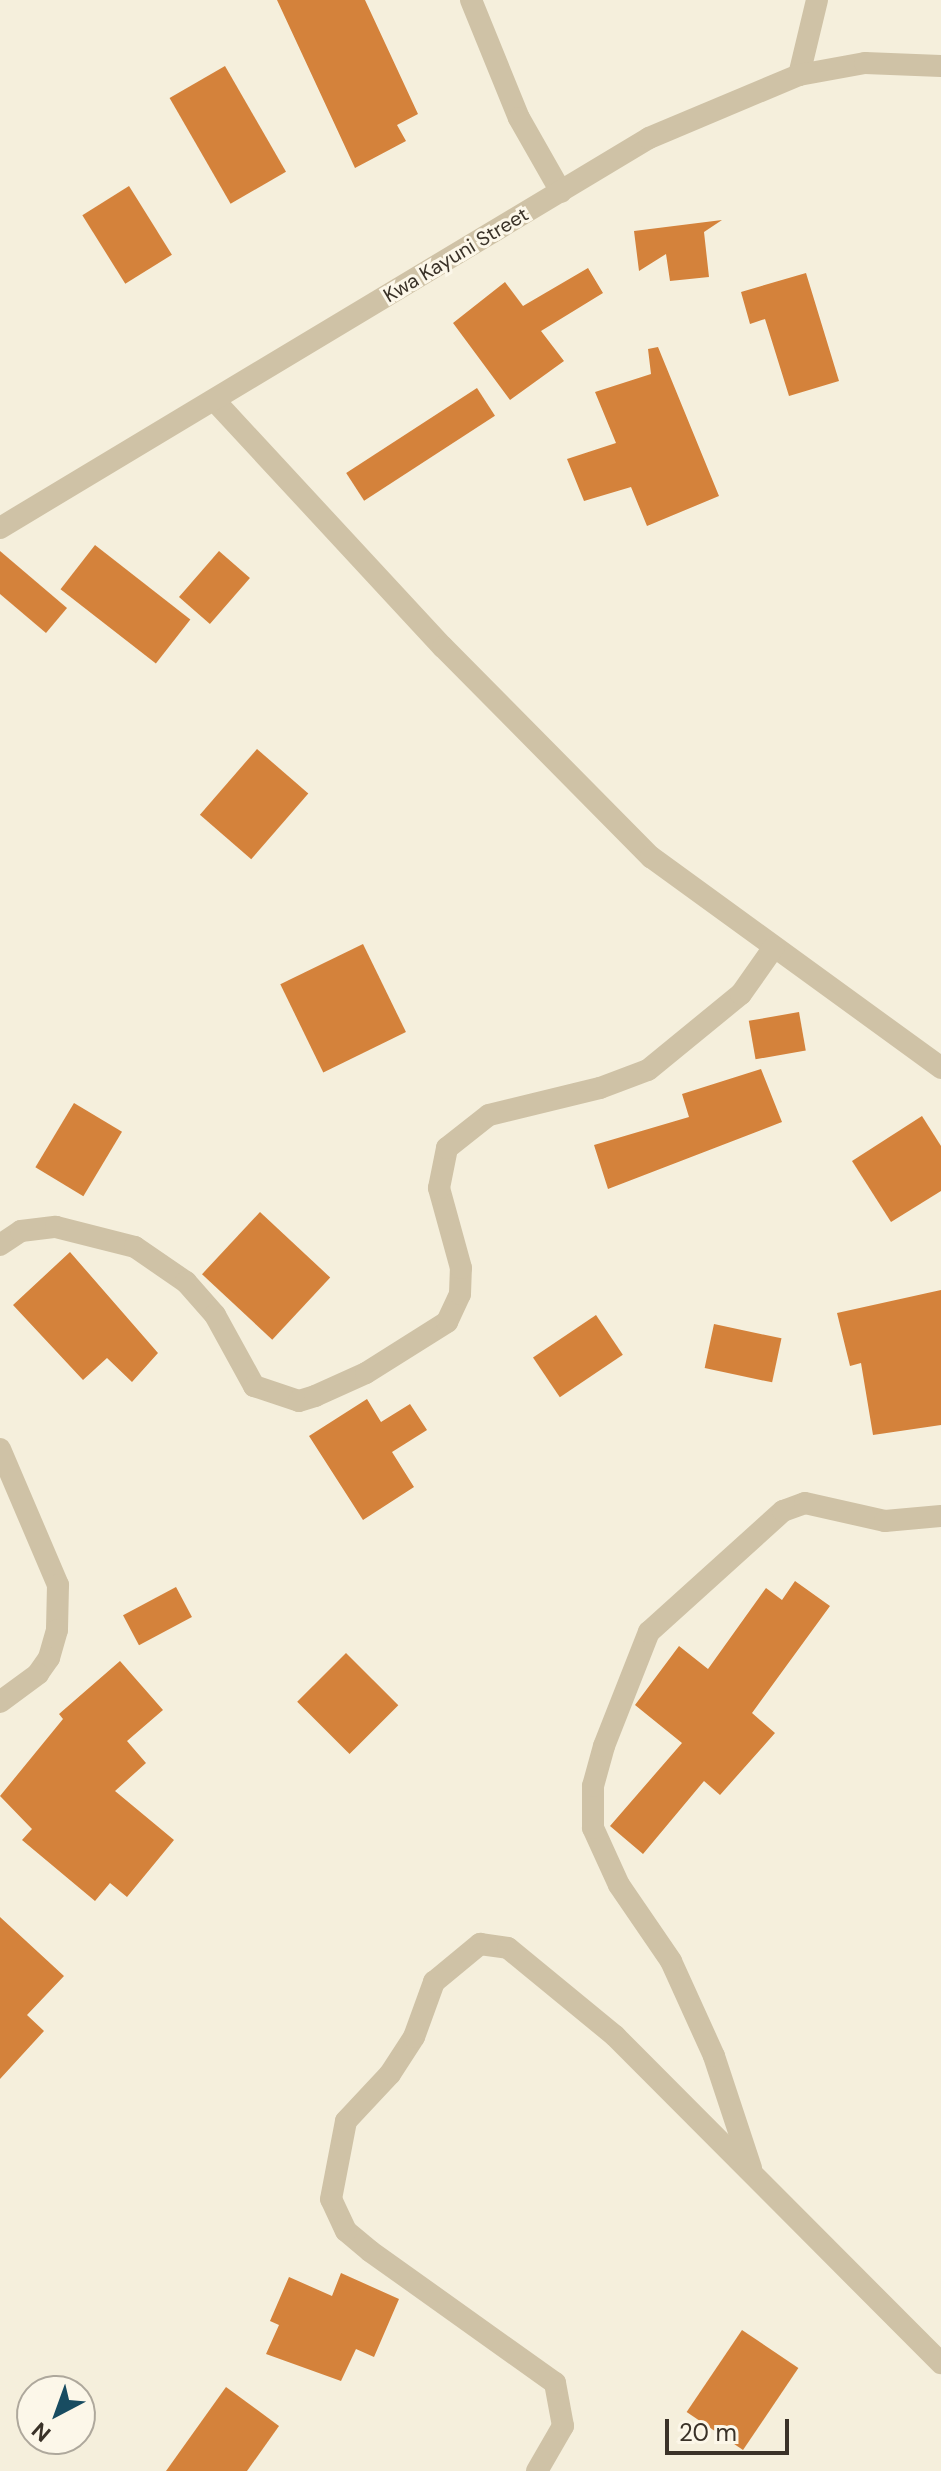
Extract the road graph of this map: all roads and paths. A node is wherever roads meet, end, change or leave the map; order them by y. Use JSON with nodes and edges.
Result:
{"nodes":[{"id":1,"x":471,"y":0,"type":"edge"},
{"id":2,"x":817,"y":0,"type":"edge"},
{"id":3,"x":941,"y":66,"type":"edge"},
{"id":4,"x":799,"y":75,"type":"junction"},
{"id":5,"x":561,"y":192,"type":"junction"},
{"id":6,"x":214,"y":400,"type":"junction"},
{"id":7,"x":0,"y":528,"type":"edge"},
{"id":8,"x":774,"y":947,"type":"junction"},
{"id":9,"x":941,"y":1068,"type":"edge"},
{"id":10,"x":0,"y":1245,"type":"edge"},
{"id":11,"x":0,"y":1449,"type":"edge"},
{"id":12,"x":941,"y":1516,"type":"edge"},
{"id":13,"x":0,"y":1702,"type":"edge"},
{"id":14,"x":752,"y":2170,"type":"junction"},
{"id":15,"x":941,"y":2363,"type":"edge"},
{"id":16,"x":537,"y":2471,"type":"edge"}],
"edges":[{"from":1,"to":5,"type":"street"},
{"from":2,"to":4,"type":"street"},
{"from":3,"to":4,"type":"street","name":"Kwa Kayuni Street"},
{"from":4,"to":5,"type":"street","name":"Kwa Kayuni Street"},
{"from":5,"to":6,"type":"street","name":"Kwa Kayuni Street"},
{"from":6,"to":7,"type":"street","name":"Kwa Kayuni Street"},
{"from":6,"to":8,"type":"street"},
{"from":8,"to":9,"type":"street"},
{"from":8,"to":10,"type":"street"},
{"from":11,"to":13,"type":"street"},
{"from":12,"to":14,"type":"street"},
{"from":14,"to":15,"type":"street"},
{"from":14,"to":16,"type":"street"}]}
